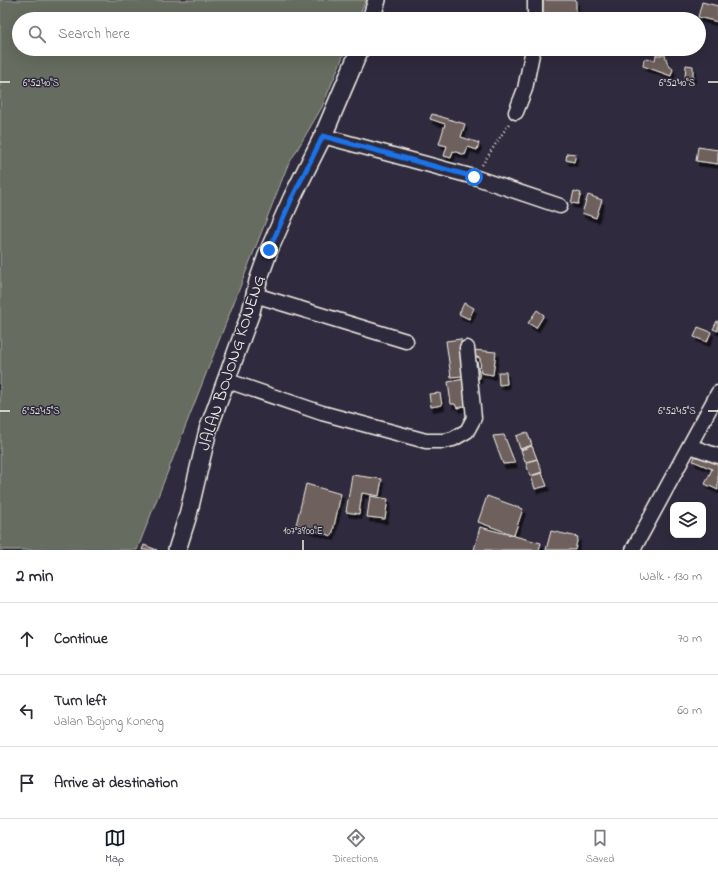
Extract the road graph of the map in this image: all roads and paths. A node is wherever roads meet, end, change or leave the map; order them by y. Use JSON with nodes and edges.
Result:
{"nodes":[{"id":1,"x":377,"y":0,"type":"edge"},
{"id":2,"x":535,"y":0,"type":"edge"},
{"id":3,"x":373,"y":12,"type":"edge"},
{"id":4,"x":535,"y":12,"type":"edge"},
{"id":5,"x":357,"y":56,"type":"edge"},
{"id":6,"x":531,"y":56,"type":"edge"},
{"id":7,"x":516,"y":112,"type":"joint"},
{"id":8,"x":323,"y":136,"type":"junction"},
{"id":9,"x":474,"y":177,"type":"junction"},
{"id":10,"x":560,"y":206,"type":"dead end"},
{"id":11,"x":255,"y":295,"type":"junction"},
{"id":12,"x":406,"y":341,"type":"dead end"},
{"id":13,"x":467,"y":348,"type":"dead end"},
{"id":14,"x":225,"y":380,"type":"junction"},
{"id":15,"x":718,"y":393,"type":"edge"},
{"id":16,"x":690,"y":446,"type":"junction"},
{"id":17,"x":718,"y":456,"type":"edge"},
{"id":18,"x":178,"y":550,"type":"edge"},
{"id":19,"x":633,"y":550,"type":"edge"}],
"edges":[{"from":1,"to":3,"type":"street"},
{"from":2,"to":4,"type":"street"},
{"from":5,"to":8,"type":"street","name":"JALAN BOJONG KONENG"},
{"from":6,"to":7,"type":"street"},
{"from":7,"to":9,"type":"path"},
{"from":8,"to":9,"type":"street"},
{"from":8,"to":11,"type":"street","name":"JALAN BOJONG KONENG"},
{"from":9,"to":10,"type":"street"},
{"from":11,"to":12,"type":"street"},
{"from":11,"to":14,"type":"street","name":"JALAN BOJONG KONENG"},
{"from":13,"to":14,"type":"street"},
{"from":14,"to":18,"type":"street","name":"JALAN BOJONG KONENG"},
{"from":15,"to":16,"type":"street"},
{"from":16,"to":17,"type":"street"},
{"from":16,"to":19,"type":"street"}]}
